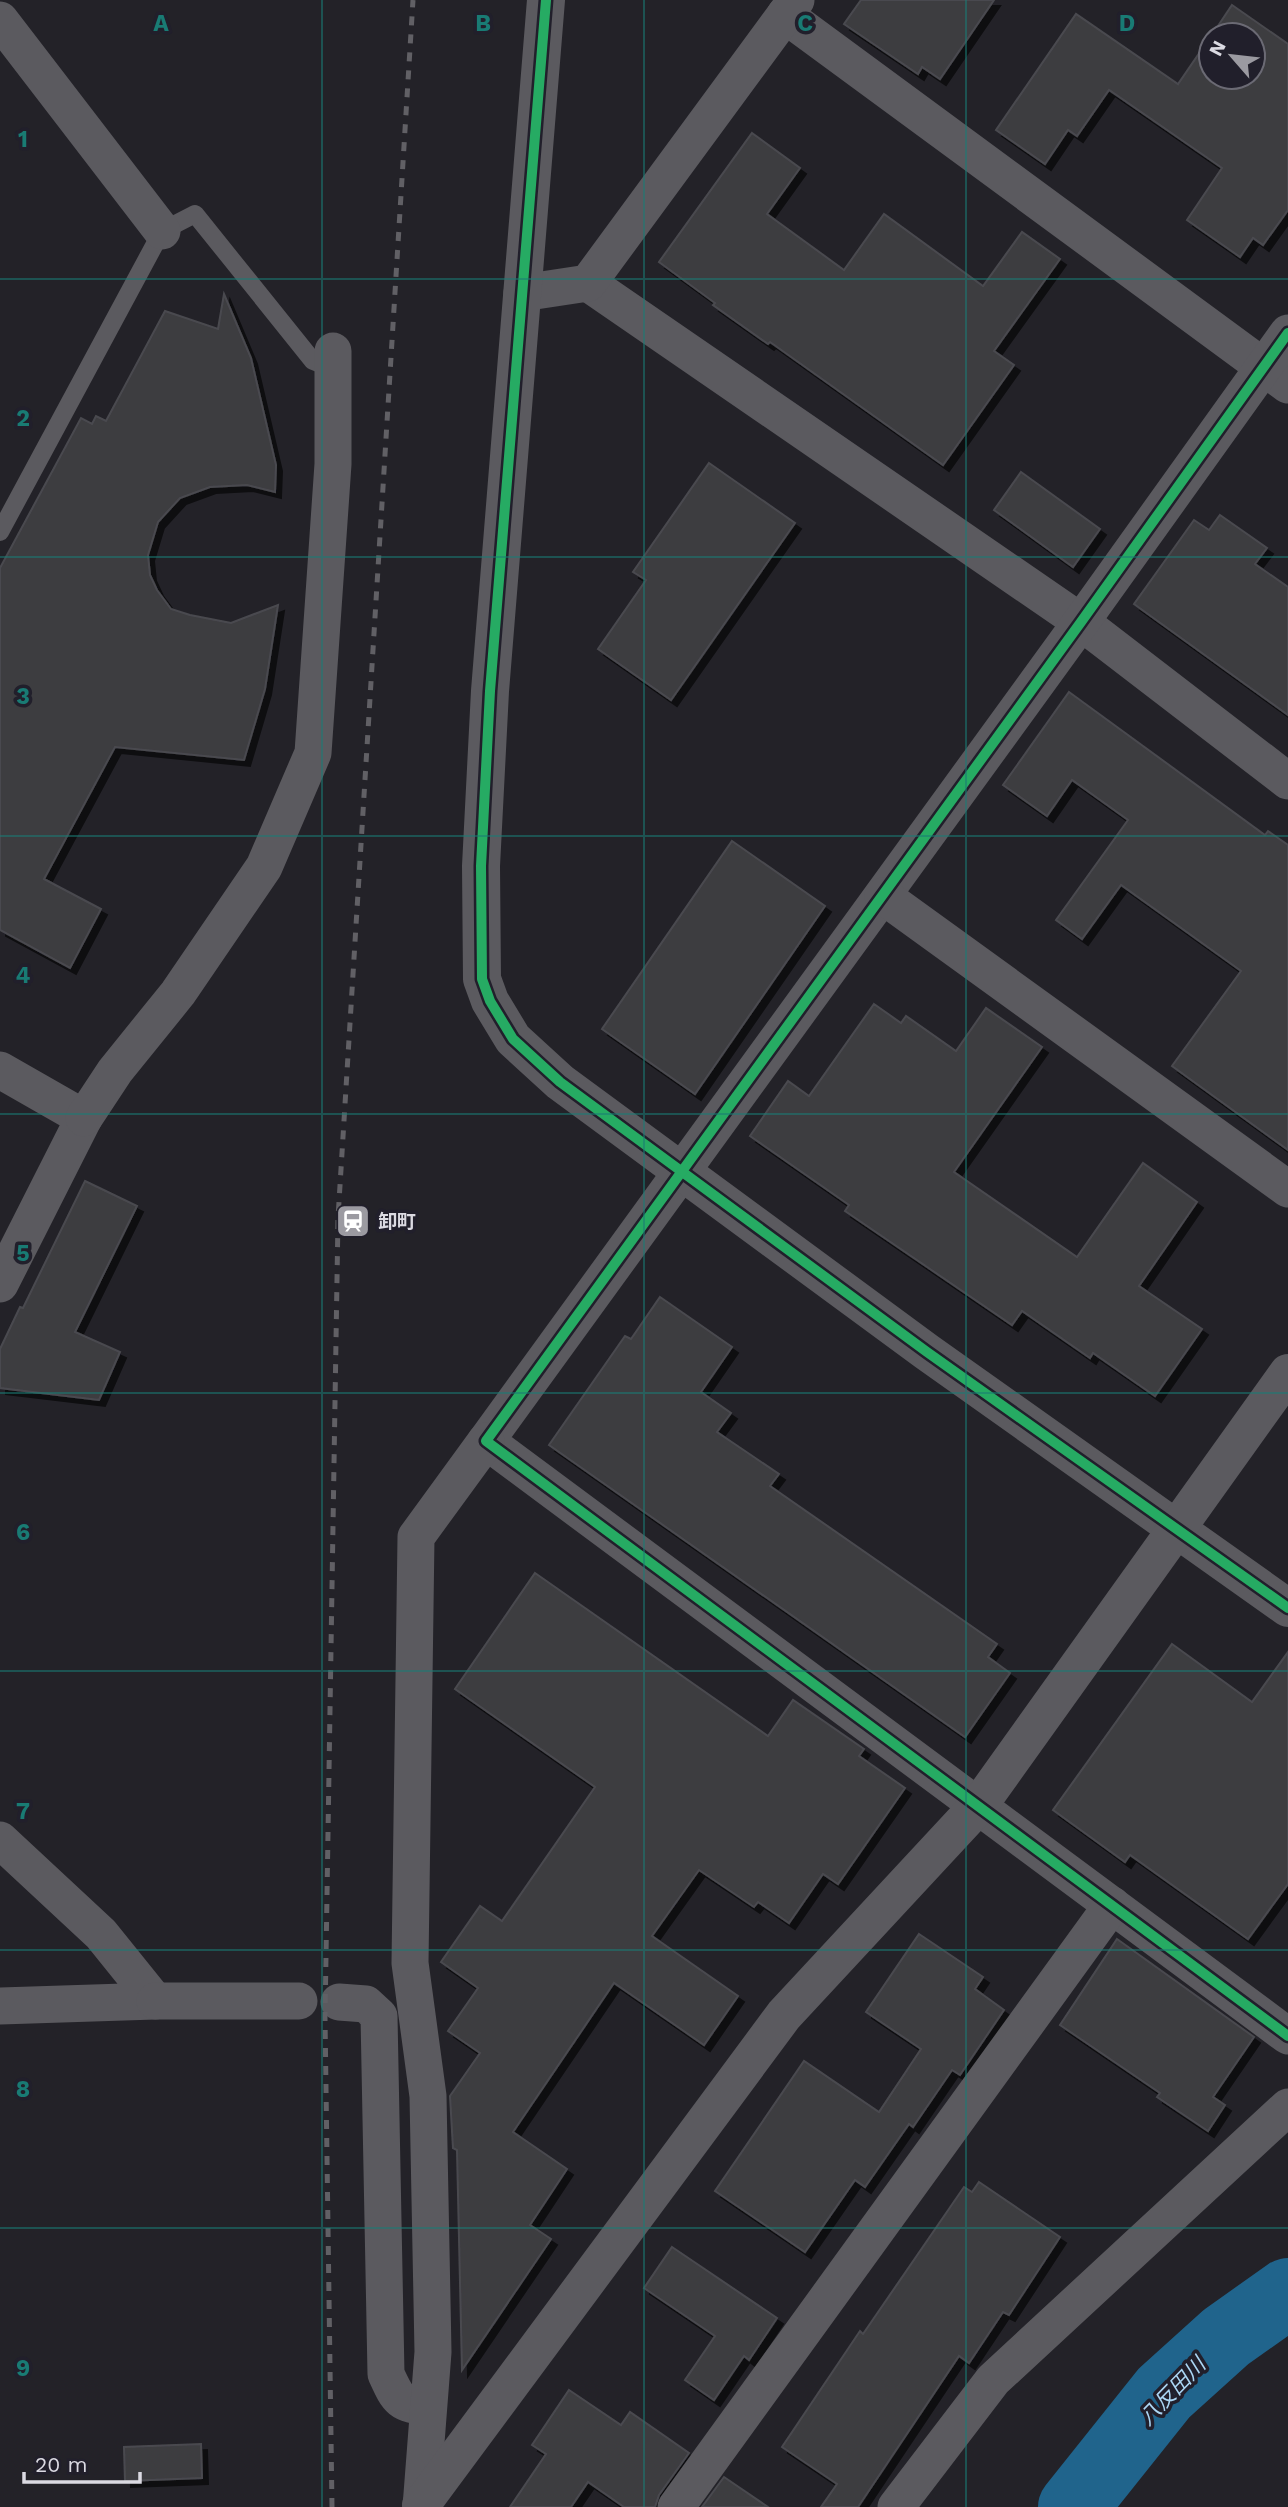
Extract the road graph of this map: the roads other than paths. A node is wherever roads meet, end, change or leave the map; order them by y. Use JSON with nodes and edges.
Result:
{"nodes":[{"id":1,"x":546,"y":0,"type":"edge"},
{"id":2,"x":790,"y":7,"type":"edge"},
{"id":3,"x":0,"y":20,"type":"edge"},
{"id":4,"x":162,"y":231,"type":"junction"},
{"id":5,"x":588,"y":283,"type":"junction"},
{"id":6,"x":522,"y":293,"type":"junction"},
{"id":7,"x":1288,"y":332,"type":"edge"},
{"id":8,"x":333,"y":360,"type":"joint"},
{"id":9,"x":1276,"y":376,"type":"edge"},
{"id":10,"x":0,"y":532,"type":"edge"},
{"id":11,"x":1081,"y":622,"type":"junction"},
{"id":12,"x":1288,"y":781,"type":"edge"},
{"id":13,"x":883,"y":896,"type":"junction"},
{"id":14,"x":0,"y":1070,"type":"edge"},
{"id":15,"x":84,"y":1118,"type":"junction"},
{"id":16,"x":683,"y":1171,"type":"junction"},
{"id":17,"x":1288,"y":1189,"type":"edge"},
{"id":18,"x":0,"y":1284,"type":"edge"},
{"id":19,"x":1288,"y":1373,"type":"edge"},
{"id":20,"x":486,"y":1441,"type":"junction"},
{"id":21,"x":1177,"y":1527,"type":"junction"},
{"id":22,"x":1288,"y":1608,"type":"edge"},
{"id":23,"x":979,"y":1805,"type":"junction"},
{"id":24,"x":0,"y":1840,"type":"edge"},
{"id":25,"x":1112,"y":1905,"type":"junction"},
{"id":26,"x":155,"y":2001,"type":"junction"},
{"id":27,"x":299,"y":2001,"type":"dead end"},
{"id":28,"x":340,"y":2002,"type":"dead end"},
{"id":29,"x":0,"y":2006,"type":"edge"},
{"id":30,"x":1288,"y":2036,"type":"edge"},
{"id":31,"x":1288,"y":2107,"type":"edge"},
{"id":32,"x":428,"y":2407,"type":"junction"},
{"id":33,"x":421,"y":2506,"type":"edge"},
{"id":34,"x":676,"y":2507,"type":"edge"},
{"id":35,"x":896,"y":2507,"type":"edge"}],
"edges":[{"from":1,"to":6,"type":"street"},
{"from":2,"to":5,"type":"street"},
{"from":2,"to":9,"type":"street"},
{"from":3,"to":4,"type":"street"},
{"from":4,"to":8,"type":"lane"},
{"from":4,"to":10,"type":"lane"},
{"from":5,"to":6,"type":"street"},
{"from":5,"to":11,"type":"street"},
{"from":6,"to":16,"type":"street"},
{"from":7,"to":9,"type":"street"},
{"from":8,"to":15,"type":"street"},
{"from":9,"to":11,"type":"street"},
{"from":11,"to":12,"type":"street"},
{"from":11,"to":13,"type":"street"},
{"from":13,"to":16,"type":"street"},
{"from":13,"to":17,"type":"street"},
{"from":14,"to":15,"type":"street"},
{"from":15,"to":18,"type":"street"},
{"from":16,"to":20,"type":"street"},
{"from":16,"to":21,"type":"street"},
{"from":19,"to":21,"type":"street"},
{"from":20,"to":23,"type":"street"},
{"from":20,"to":32,"type":"street"},
{"from":21,"to":22,"type":"street"},
{"from":21,"to":23,"type":"street"},
{"from":23,"to":25,"type":"street"},
{"from":23,"to":33,"type":"street"},
{"from":24,"to":26,"type":"street"},
{"from":25,"to":30,"type":"street"},
{"from":25,"to":34,"type":"street"},
{"from":26,"to":27,"type":"street"},
{"from":26,"to":29,"type":"street"},
{"from":28,"to":32,"type":"street"},
{"from":31,"to":35,"type":"street"},
{"from":32,"to":33,"type":"street"}]}
